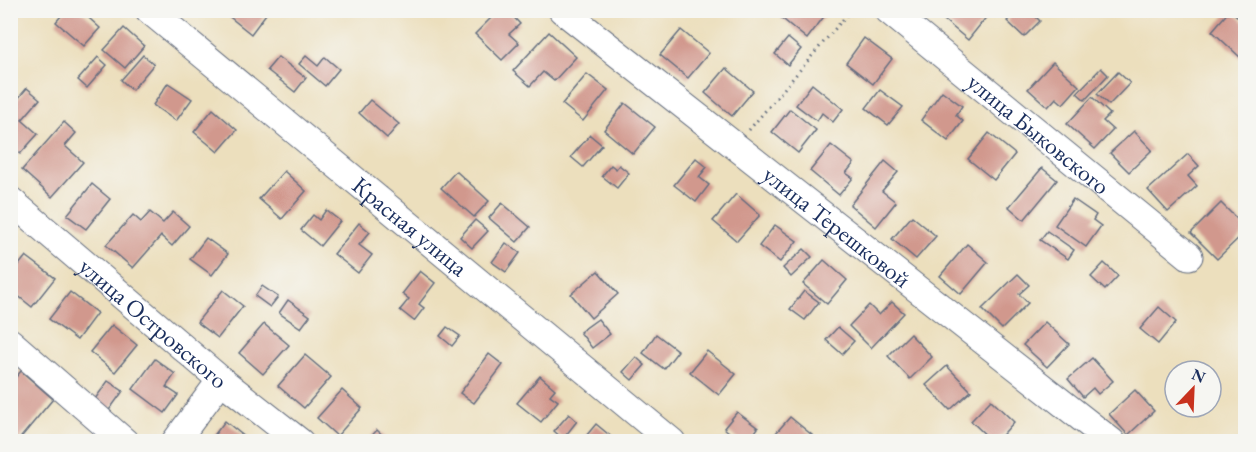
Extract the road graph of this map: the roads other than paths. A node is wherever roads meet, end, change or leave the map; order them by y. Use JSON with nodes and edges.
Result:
{"nodes":[{"id":1,"x":149,"y":10,"type":"edge"},
{"id":2,"x":562,"y":10,"type":"edge"},
{"id":3,"x":888,"y":10,"type":"edge"},
{"id":4,"x":10,"y":200,"type":"edge"},
{"id":5,"x":1189,"y":256,"type":"dead end"},
{"id":6,"x":12,"y":348,"type":"edge"},
{"id":7,"x":221,"y":380,"type":"junction"},
{"id":8,"x":125,"y":441,"type":"edge"},
{"id":9,"x":175,"y":441,"type":"edge"},
{"id":10,"x":300,"y":441,"type":"edge"},
{"id":11,"x":672,"y":441,"type":"edge"},
{"id":12,"x":1112,"y":441,"type":"edge"}],
"edges":[{"from":1,"to":11,"type":"street","name":"Красная улица"},
{"from":2,"to":12,"type":"street","name":"улица Терешковой"},
{"from":3,"to":5,"type":"street","name":"улица Быковского"},
{"from":4,"to":7,"type":"street","name":"улица Островского"},
{"from":6,"to":8,"type":"street"},
{"from":7,"to":9,"type":"street"},
{"from":7,"to":10,"type":"street","name":"улица Островского"}]}
